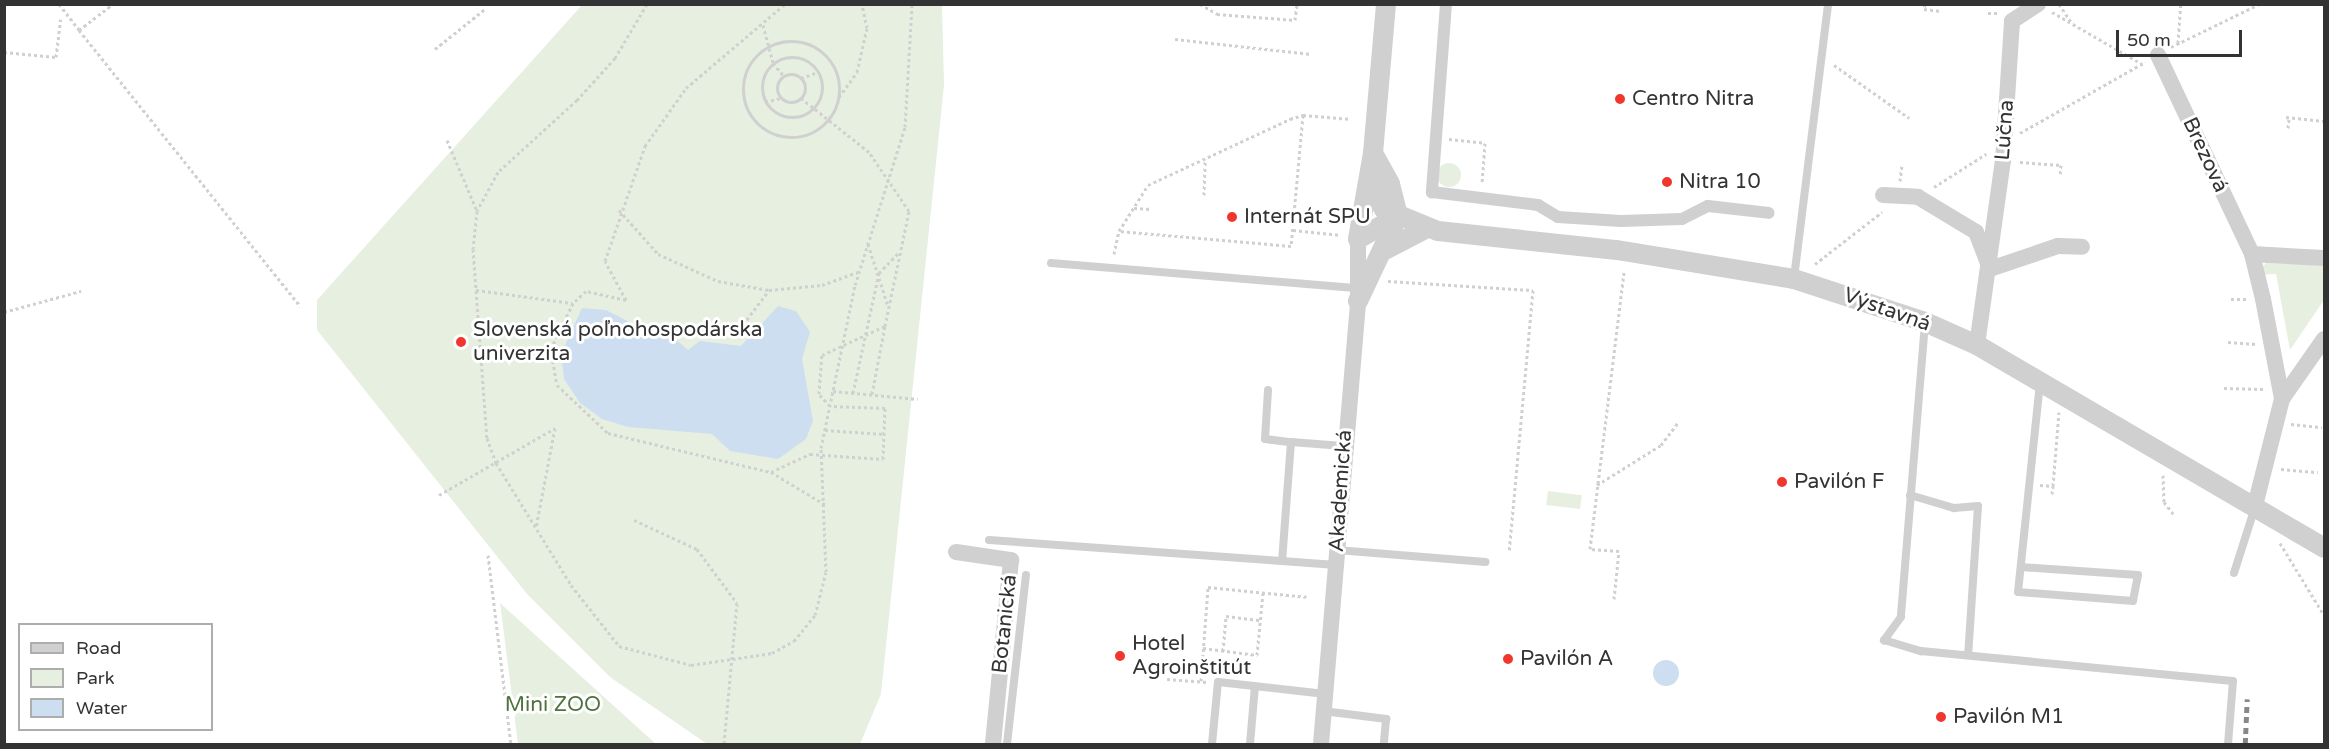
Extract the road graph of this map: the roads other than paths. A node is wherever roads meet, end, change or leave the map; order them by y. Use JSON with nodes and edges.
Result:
{"nodes":[{"id":1,"x":1386,"y":4,"type":"edge"},
{"id":2,"x":1446,"y":4,"type":"edge"},
{"id":3,"x":1828,"y":4,"type":"edge"},
{"id":4,"x":2043,"y":7,"type":"edge"},
{"id":5,"x":2158,"y":55,"type":"road end"},
{"id":6,"x":1373,"y":153,"type":"junction"},
{"id":7,"x":1369,"y":180,"type":"junction"},
{"id":8,"x":1883,"y":195,"type":"dead end"},
{"id":9,"x":1769,"y":213,"type":"dead end"},
{"id":10,"x":1398,"y":216,"type":"junction"},
{"id":11,"x":1427,"y":228,"type":"junction"},
{"id":12,"x":1349,"y":237,"type":"junction"},
{"id":13,"x":2082,"y":247,"type":"dead end"},
{"id":14,"x":1383,"y":251,"type":"junction"},
{"id":15,"x":2252,"y":254,"type":"junction"},
{"id":16,"x":2325,"y":258,"type":"edge"},
{"id":17,"x":1051,"y":263,"type":"dead end"},
{"id":18,"x":1990,"y":269,"type":"junction"},
{"id":19,"x":1794,"y":279,"type":"junction"},
{"id":20,"x":1356,"y":294,"type":"junction"},
{"id":21,"x":1925,"y":322,"type":"junction"},
{"id":22,"x":2325,"y":339,"type":"edge"},
{"id":23,"x":1977,"y":345,"type":"junction"},
{"id":24,"x":2040,"y":381,"type":"junction"},
{"id":25,"x":1268,"y":390,"type":"dead end"},
{"id":26,"x":2282,"y":394,"type":"junction"},
{"id":27,"x":1291,"y":442,"type":"junction"},
{"id":28,"x":1343,"y":446,"type":"junction"},
{"id":29,"x":1910,"y":495,"type":"junction"},
{"id":30,"x":2255,"y":506,"type":"junction"},
{"id":31,"x":989,"y":540,"type":"dead end"},
{"id":32,"x":2325,"y":548,"type":"edge"},
{"id":33,"x":956,"y":552,"type":"dead end"},
{"id":34,"x":1336,"y":557,"type":"junction"},
{"id":35,"x":1282,"y":561,"type":"junction"},
{"id":36,"x":1486,"y":562,"type":"dead end"},
{"id":37,"x":2021,"y":567,"type":"junction"},
{"id":38,"x":2234,"y":573,"type":"dead end"},
{"id":39,"x":1026,"y":574,"type":"dead end"},
{"id":40,"x":1968,"y":656,"type":"junction"},
{"id":41,"x":1255,"y":686,"type":"junction"},
{"id":42,"x":1324,"y":694,"type":"junction"},
{"id":43,"x":1323,"y":711,"type":"junction"},
{"id":44,"x":993,"y":744,"type":"edge"},
{"id":45,"x":1007,"y":744,"type":"edge"},
{"id":46,"x":1212,"y":744,"type":"edge"},
{"id":47,"x":1250,"y":744,"type":"edge"},
{"id":48,"x":1321,"y":744,"type":"edge"},
{"id":49,"x":1384,"y":744,"type":"edge"},
{"id":50,"x":2228,"y":744,"type":"edge"}],
"edges":[{"from":1,"to":6,"type":"street"},
{"from":2,"to":9,"type":"street"},
{"from":3,"to":19,"type":"lane"},
{"from":4,"to":18,"type":"street","name":"Lúčna"},
{"from":5,"to":15,"type":"street","name":"Brezová"},
{"from":6,"to":7,"type":"street"},
{"from":6,"to":10,"type":"street"},
{"from":7,"to":10,"type":"street","name":"Výstavná"},
{"from":7,"to":12,"type":"street"},
{"from":8,"to":18,"type":"street"},
{"from":10,"to":11,"type":"street","name":"Výstavná"},
{"from":10,"to":12,"type":"street"},
{"from":10,"to":14,"type":"street"},
{"from":11,"to":14,"type":"street"},
{"from":11,"to":19,"type":"street","name":"Výstavná"},
{"from":12,"to":20,"type":"street","name":"Akademická"},
{"from":13,"to":18,"type":"street"},
{"from":14,"to":20,"type":"street"},
{"from":15,"to":16,"type":"street"},
{"from":15,"to":26,"type":"street","name":"Brezová"},
{"from":17,"to":20,"type":"lane"},
{"from":18,"to":23,"type":"street","name":"Lúčna"},
{"from":19,"to":21,"type":"street","name":"Výstavná"},
{"from":20,"to":28,"type":"street","name":"Akademická"},
{"from":21,"to":23,"type":"street","name":"Výstavná"},
{"from":21,"to":29,"type":"lane"},
{"from":22,"to":26,"type":"street"},
{"from":23,"to":24,"type":"street","name":"Výstavná"},
{"from":24,"to":30,"type":"street","name":"Výstavná"},
{"from":24,"to":37,"type":"lane"},
{"from":25,"to":27,"type":"lane"},
{"from":26,"to":30,"type":"street"},
{"from":27,"to":28,"type":"lane"},
{"from":27,"to":35,"type":"lane"},
{"from":28,"to":34,"type":"street","name":"Akademická"},
{"from":29,"to":40,"type":"lane"},
{"from":29,"to":40,"type":"lane"},
{"from":30,"to":32,"type":"street","name":"Výstavná"},
{"from":30,"to":38,"type":"lane"},
{"from":31,"to":35,"type":"lane"},
{"from":33,"to":44,"type":"street","name":"Botanická"},
{"from":34,"to":35,"type":"lane"},
{"from":34,"to":36,"type":"lane"},
{"from":34,"to":42,"type":"street","name":"Akademická"},
{"from":37,"to":37,"type":"lane"},
{"from":39,"to":45,"type":"lane"},
{"from":40,"to":50,"type":"lane"},
{"from":41,"to":42,"type":"lane"},
{"from":41,"to":46,"type":"lane"},
{"from":41,"to":47,"type":"lane"},
{"from":42,"to":43,"type":"street","name":"Akademická"},
{"from":43,"to":48,"type":"street","name":"Akademická"},
{"from":43,"to":49,"type":"lane"}]}
